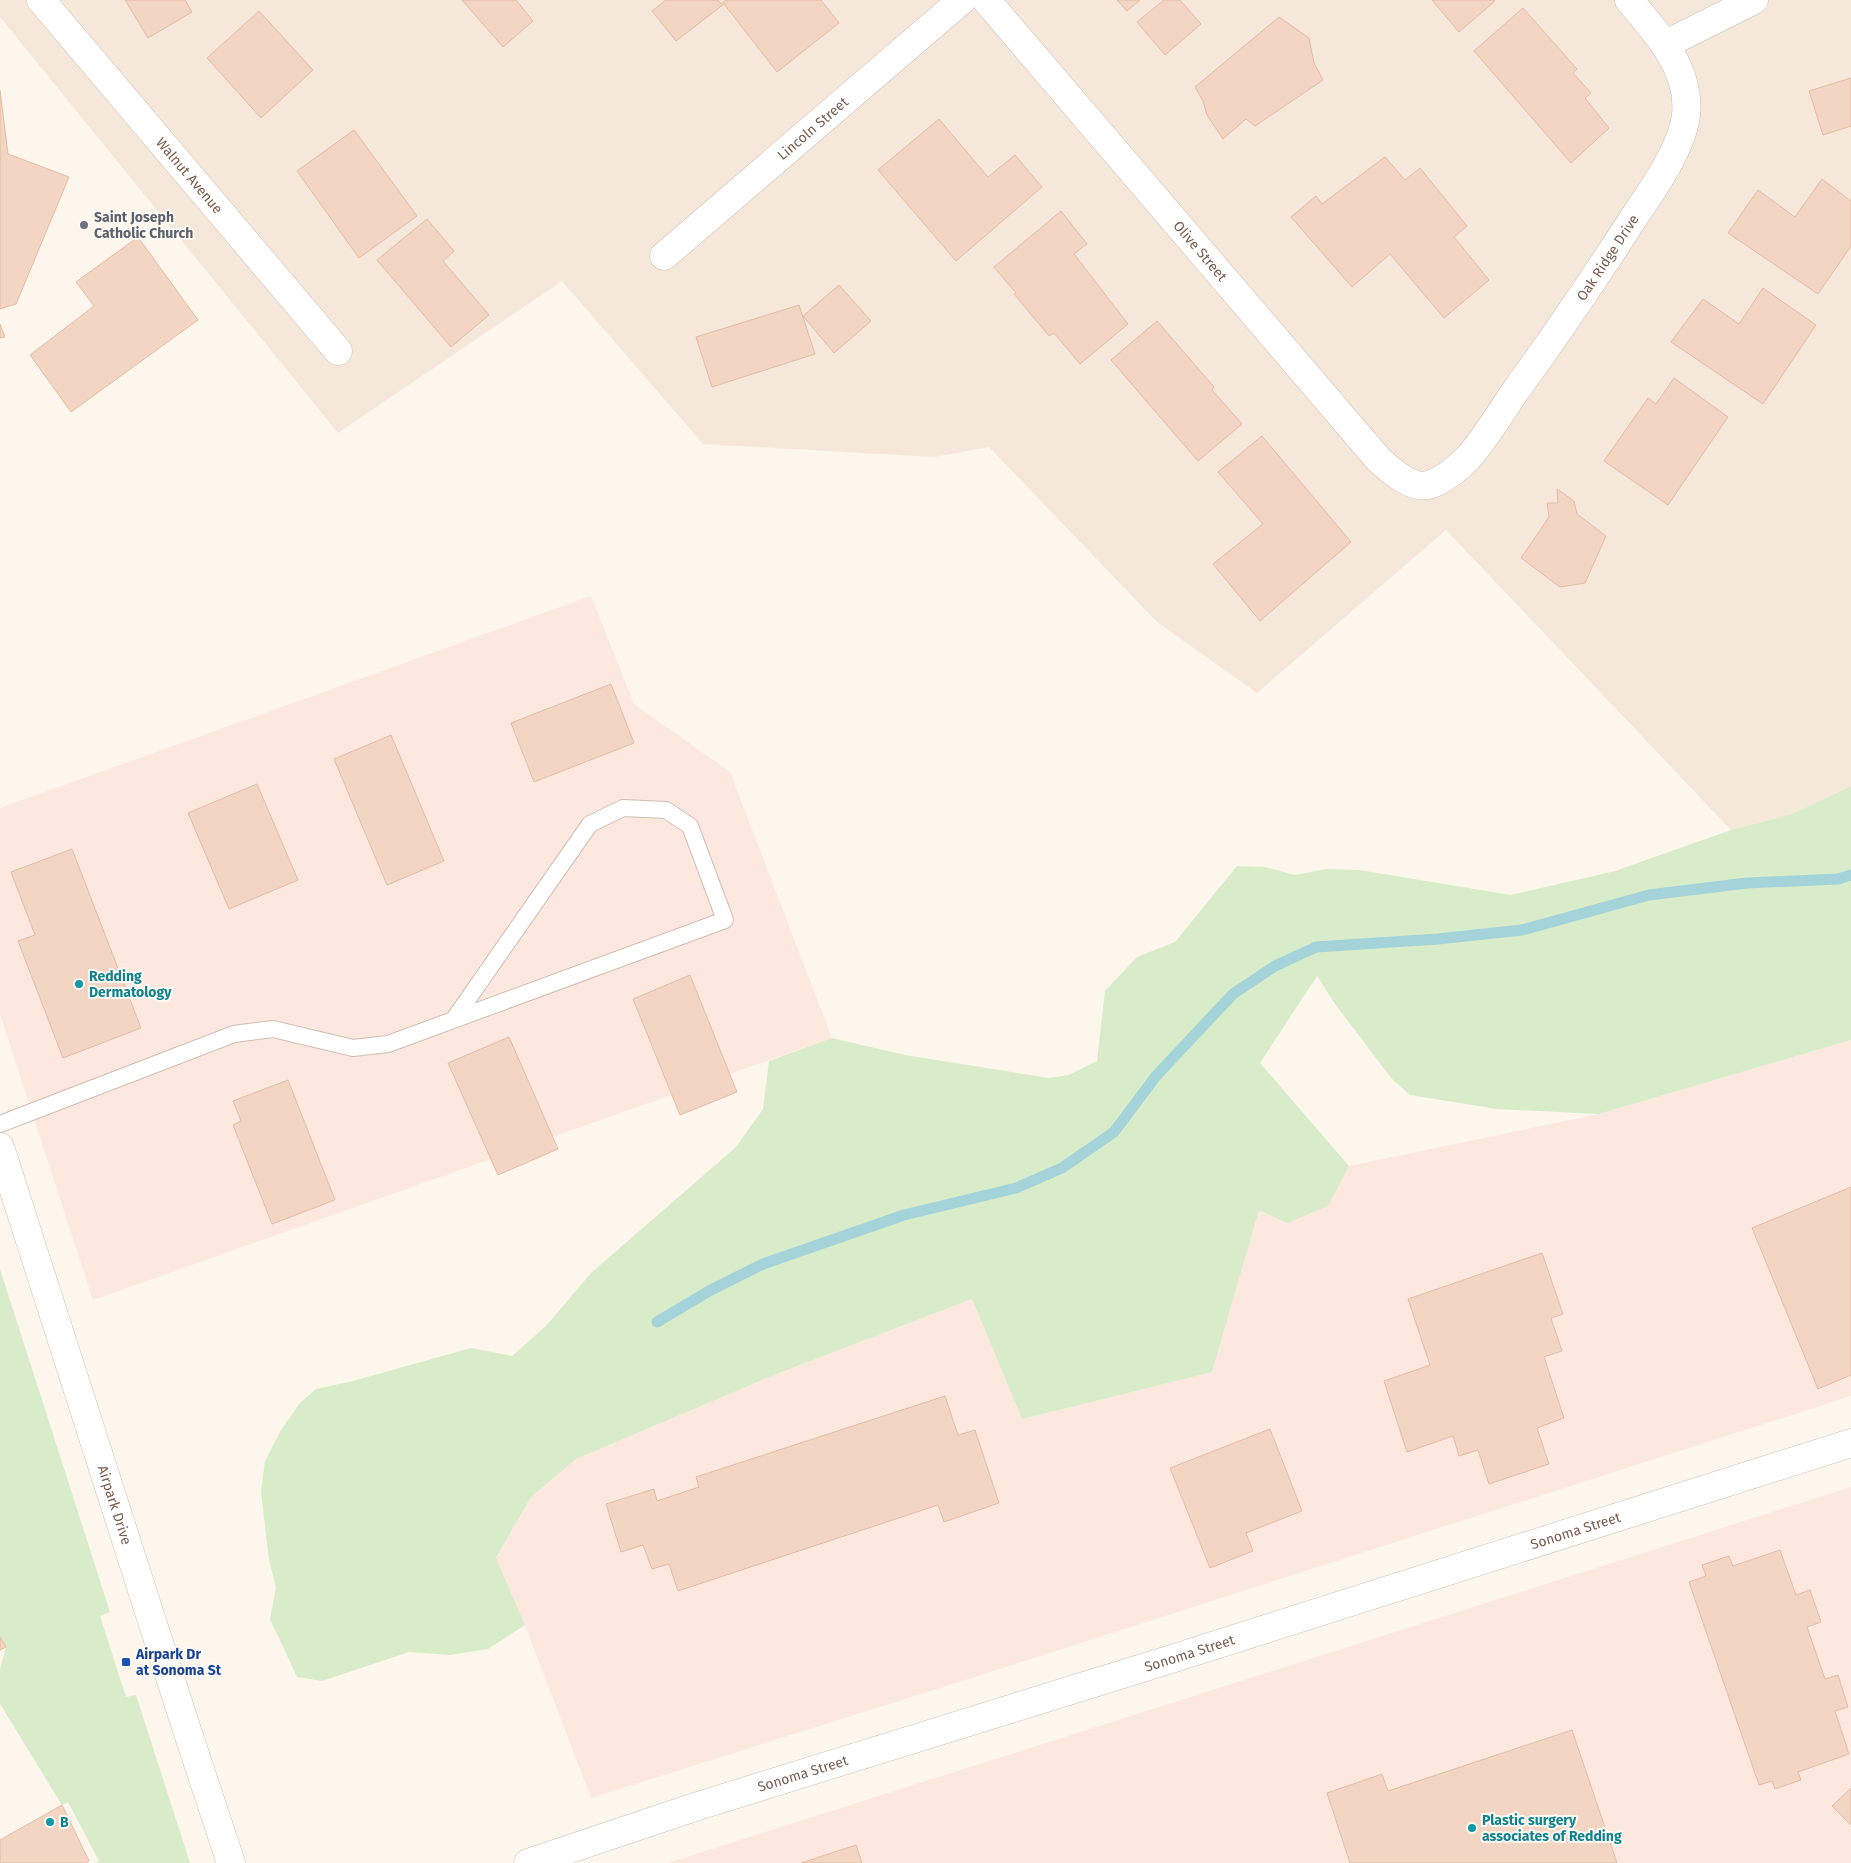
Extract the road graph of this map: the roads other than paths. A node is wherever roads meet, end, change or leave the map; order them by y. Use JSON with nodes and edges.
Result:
{"nodes":[{"id":1,"x":41,"y":0,"type":"edge"},
{"id":2,"x":962,"y":0,"type":"edge"},
{"id":3,"x":986,"y":0,"type":"edge"},
{"id":4,"x":1629,"y":0,"type":"edge"},
{"id":5,"x":1754,"y":0,"type":"edge"},
{"id":6,"x":1666,"y":44,"type":"junction"},
{"id":7,"x":664,"y":256,"type":"dead end"},
{"id":8,"x":338,"y":351,"type":"dead end"},
{"id":9,"x":1426,"y":486,"type":"joint"},
{"id":10,"x":454,"y":1019,"type":"junction"},
{"id":11,"x":0,"y":1124,"type":"edge"},
{"id":12,"x":0,"y":1147,"type":"edge"},
{"id":13,"x":1851,"y":1443,"type":"edge"},
{"id":14,"x":231,"y":1863,"type":"edge"},
{"id":15,"x":528,"y":1863,"type":"edge"}],
"edges":[{"from":1,"to":8,"type":"street","name":"Walnut Avenue"},
{"from":2,"to":7,"type":"street","name":"Lincoln Street"},
{"from":3,"to":9,"type":"street","name":"Olive Street"},
{"from":4,"to":6,"type":"street","name":"Oak Ridge Drive"},
{"from":5,"to":6,"type":"street"},
{"from":6,"to":9,"type":"street","name":"Oak Ridge Drive"},
{"from":10,"to":10,"type":"lane"},
{"from":10,"to":11,"type":"lane"},
{"from":12,"to":14,"type":"street","name":"Airpark Drive"},
{"from":13,"to":15,"type":"street","name":"Sonoma Street"}]}
